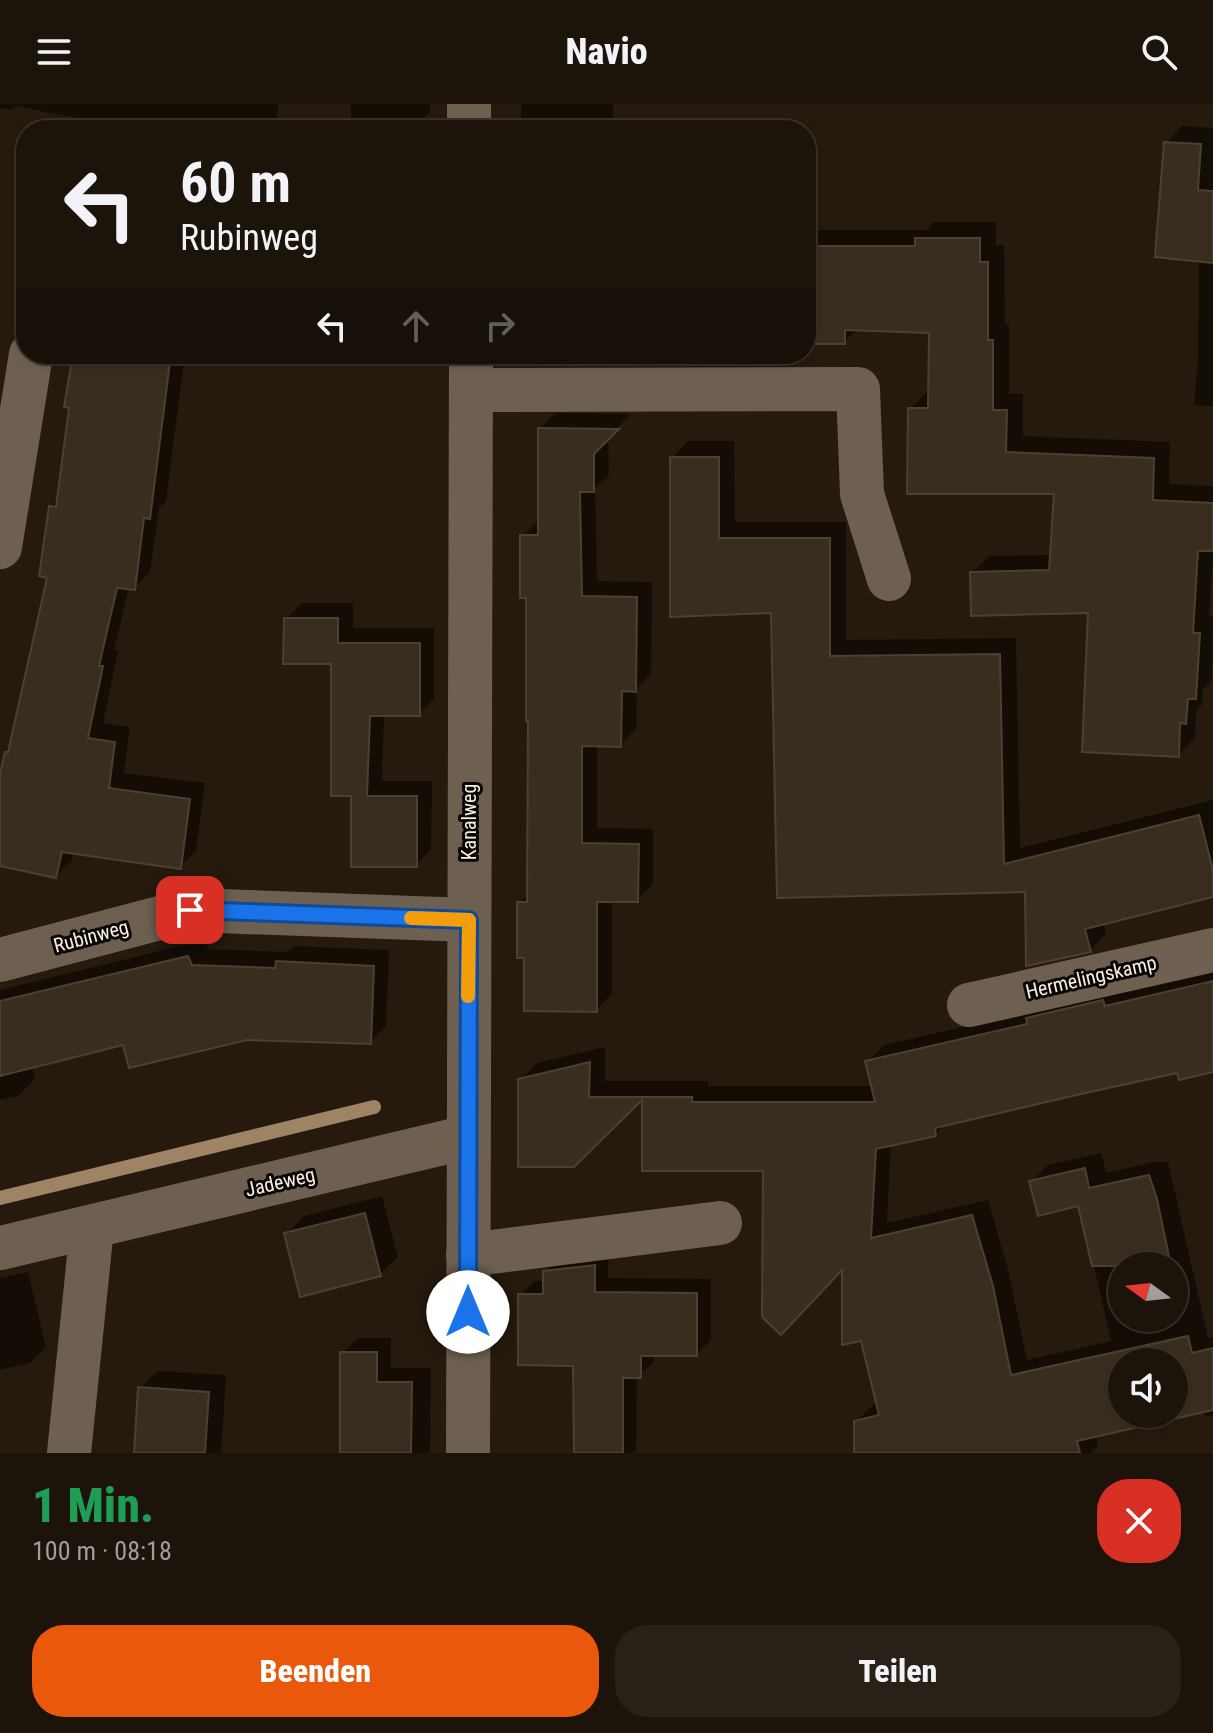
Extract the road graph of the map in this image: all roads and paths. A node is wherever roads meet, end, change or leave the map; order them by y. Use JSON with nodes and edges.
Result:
{"nodes":[{"id":1,"x":29,"y":364,"type":"edge"},
{"id":2,"x":471,"y":372,"type":"edge"},
{"id":3,"x":0,"y":547,"type":"edge"},
{"id":4,"x":889,"y":579,"type":"dead end"},
{"id":5,"x":469,"y":920,"type":"junction"},
{"id":6,"x":1213,"y":950,"type":"edge"},
{"id":7,"x":0,"y":960,"type":"edge"},
{"id":8,"x":969,"y":1005,"type":"dead end"},
{"id":9,"x":468,"y":1137,"type":"junction"},
{"id":10,"x":720,"y":1223,"type":"dead end"},
{"id":11,"x":92,"y":1227,"type":"junction"},
{"id":12,"x":0,"y":1248,"type":"edge"},
{"id":13,"x":468,"y":1255,"type":"junction"},
{"id":14,"x":69,"y":1453,"type":"edge"},
{"id":15,"x":468,"y":1453,"type":"edge"}],
"edges":[{"from":1,"to":3,"type":"street"},
{"from":2,"to":4,"type":"street","name":"Kanalweg"},
{"from":2,"to":5,"type":"street","name":"Kanalweg"},
{"from":5,"to":7,"type":"street","name":"Rubinweg"},
{"from":5,"to":9,"type":"street","name":"Kanalweg"},
{"from":6,"to":8,"type":"street","name":"Hermelingskamp"},
{"from":9,"to":11,"type":"street","name":"Jadeweg"},
{"from":9,"to":13,"type":"street","name":"Kanalweg"},
{"from":10,"to":13,"type":"street"},
{"from":11,"to":12,"type":"street","name":"Jadeweg"},
{"from":11,"to":14,"type":"street"},
{"from":13,"to":15,"type":"street","name":"Kanalweg"}]}
